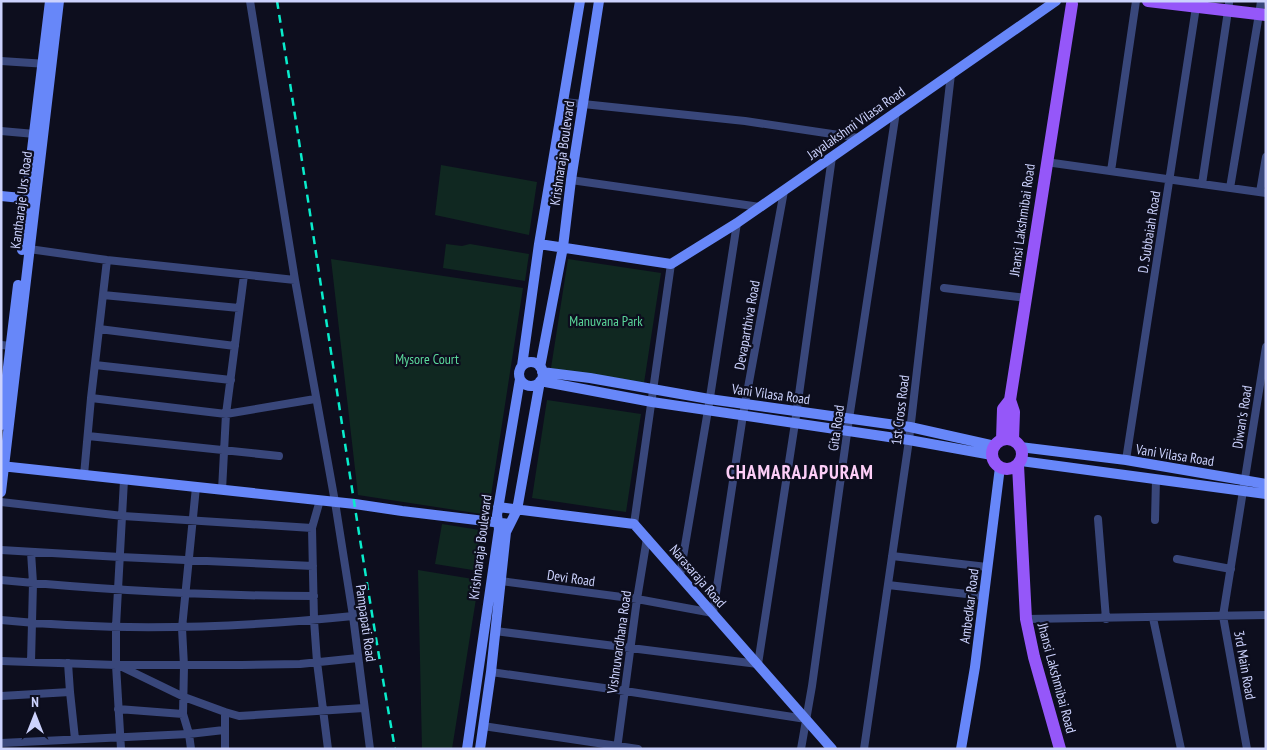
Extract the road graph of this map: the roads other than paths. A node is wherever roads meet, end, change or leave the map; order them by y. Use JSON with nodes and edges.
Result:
{"nodes":[{"id":1,"x":50,"y":1,"type":"edge"},
{"id":2,"x":59,"y":1,"type":"edge"},
{"id":3,"x":250,"y":1,"type":"edge"},
{"id":4,"x":580,"y":1,"type":"edge"},
{"id":5,"x":599,"y":1,"type":"edge"},
{"id":6,"x":1056,"y":1,"type":"edge"},
{"id":7,"x":1136,"y":1,"type":"edge"},
{"id":8,"x":1148,"y":1,"type":"edge"},
{"id":9,"x":1210,"y":1,"type":"edge"},
{"id":10,"x":1072,"y":2,"type":"edge"},
{"id":11,"x":1229,"y":5,"type":"edge"},
{"id":12,"x":1196,"y":6,"type":"junction"},
{"id":13,"x":1262,"y":9,"type":"edge"},
{"id":14,"x":1,"y":61,"type":"edge"},
{"id":15,"x":47,"y":64,"type":"junction"},
{"id":16,"x":951,"y":74,"type":"junction"},
{"id":17,"x":564,"y":102,"type":"junction"},
{"id":18,"x":584,"y":104,"type":"junction"},
{"id":19,"x":896,"y":112,"type":"junction"},
{"id":20,"x":1,"y":131,"type":"edge"},
{"id":21,"x":35,"y":134,"type":"junction"},
{"id":22,"x":859,"y":138,"type":"junction"},
{"id":23,"x":832,"y":157,"type":"junction"},
{"id":24,"x":1266,"y":157,"type":"edge"},
{"id":25,"x":1046,"y":162,"type":"junction"},
{"id":26,"x":1111,"y":171,"type":"junction"},
{"id":27,"x":571,"y":180,"type":"junction"},
{"id":28,"x":1169,"y":180,"type":"junction"},
{"id":29,"x":1202,"y":184,"type":"junction"},
{"id":30,"x":1230,"y":188,"type":"junction"},
{"id":31,"x":784,"y":191,"type":"junction"},
{"id":32,"x":1263,"y":192,"type":"edge"},
{"id":33,"x":1,"y":196,"type":"edge"},
{"id":34,"x":30,"y":199,"type":"junction"},
{"id":35,"x":760,"y":207,"type":"junction"},
{"id":36,"x":737,"y":224,"type":"junction"},
{"id":37,"x":539,"y":244,"type":"junction"},
{"id":38,"x":564,"y":247,"type":"junction"},
{"id":39,"x":29,"y":248,"type":"junction"},
{"id":40,"x":107,"y":260,"type":"junction"},
{"id":41,"x":671,"y":264,"type":"junction"},
{"id":42,"x":244,"y":275,"type":"junction"},
{"id":43,"x":295,"y":280,"type":"junction"},
{"id":44,"x":944,"y":288,"type":"dead end"},
{"id":45,"x":103,"y":295,"type":"junction"},
{"id":46,"x":1027,"y":298,"type":"junction"},
{"id":47,"x":239,"y":308,"type":"junction"},
{"id":48,"x":99,"y":329,"type":"junction"},
{"id":49,"x":6,"y":345,"type":"edge"},
{"id":50,"x":235,"y":346,"type":"junction"},
{"id":51,"x":1266,"y":347,"type":"edge"},
{"id":52,"x":95,"y":365,"type":"junction"},
{"id":53,"x":522,"y":366,"type":"junction"},
{"id":54,"x":541,"y":373,"type":"junction"},
{"id":55,"x":520,"y":379,"type":"junction"},
{"id":56,"x":230,"y":380,"type":"junction"},
{"id":57,"x":654,"y":390,"type":"junction"},
{"id":58,"x":91,"y":398,"type":"junction"},
{"id":59,"x":315,"y":399,"type":"junction"},
{"id":60,"x":652,"y":402,"type":"junction"},
{"id":61,"x":709,"y":404,"type":"junction"},
{"id":62,"x":746,"y":404,"type":"junction"},
{"id":63,"x":796,"y":412,"type":"junction"},
{"id":64,"x":226,"y":414,"type":"junction"},
{"id":65,"x":743,"y":415,"type":"junction"},
{"id":66,"x":849,"y":419,"type":"junction"},
{"id":67,"x":795,"y":423,"type":"junction"},
{"id":68,"x":1,"y":425,"type":"edge"},
{"id":69,"x":910,"y":427,"type":"junction"},
{"id":70,"x":848,"y":431,"type":"junction"},
{"id":71,"x":88,"y":436,"type":"junction"},
{"id":72,"x":909,"y":440,"type":"junction"},
{"id":73,"x":1004,"y":446,"type":"junction"},
{"id":74,"x":224,"y":450,"type":"junction"},
{"id":75,"x":279,"y":456,"type":"dead end"},
{"id":76,"x":1126,"y":460,"type":"junction"},
{"id":77,"x":1019,"y":463,"type":"junction"},
{"id":78,"x":2,"y":467,"type":"edge"},
{"id":79,"x":1000,"y":467,"type":"junction"},
{"id":80,"x":84,"y":475,"type":"junction"},
{"id":81,"x":1156,"y":479,"type":"junction"},
{"id":82,"x":124,"y":480,"type":"junction"},
{"id":83,"x":1245,"y":480,"type":"junction"},
{"id":84,"x":1266,"y":484,"type":"edge"},
{"id":85,"x":196,"y":487,"type":"junction"},
{"id":86,"x":222,"y":490,"type":"junction"},
{"id":87,"x":1243,"y":491,"type":"junction"},
{"id":88,"x":1,"y":492,"type":"edge"},
{"id":89,"x":1266,"y":494,"type":"edge"},
{"id":90,"x":320,"y":500,"type":"junction"},
{"id":91,"x":1,"y":502,"type":"edge"},
{"id":92,"x":335,"y":502,"type":"junction"},
{"id":93,"x":498,"y":507,"type":"junction"},
{"id":94,"x":517,"y":510,"type":"junction"},
{"id":95,"x":123,"y":516,"type":"junction"},
{"id":96,"x":1098,"y":519,"type":"dead end"},
{"id":97,"x":193,"y":520,"type":"junction"},
{"id":98,"x":1155,"y":520,"type":"dead end"},
{"id":99,"x":498,"y":523,"type":"junction"},
{"id":100,"x":510,"y":524,"type":"junction"},
{"id":101,"x":634,"y":524,"type":"junction"},
{"id":102,"x":312,"y":528,"type":"junction"},
{"id":103,"x":647,"y":538,"type":"junction"},
{"id":104,"x":1,"y":550,"type":"edge"},
{"id":105,"x":31,"y":552,"type":"junction"},
{"id":106,"x":892,"y":556,"type":"junction"},
{"id":107,"x":120,"y":557,"type":"junction"},
{"id":108,"x":1177,"y":559,"type":"dead end"},
{"id":109,"x":189,"y":560,"type":"junction"},
{"id":110,"x":313,"y":566,"type":"junction"},
{"id":111,"x":988,"y":567,"type":"junction"},
{"id":112,"x":1231,"y":569,"type":"junction"},
{"id":113,"x":680,"y":576,"type":"junction"},
{"id":114,"x":1,"y":580,"type":"edge"},
{"id":115,"x":502,"y":581,"type":"junction"},
{"id":116,"x":33,"y":583,"type":"junction"},
{"id":117,"x":888,"y":585,"type":"junction"},
{"id":118,"x":118,"y":589,"type":"junction"},
{"id":119,"x":186,"y":594,"type":"junction"},
{"id":120,"x":314,"y":596,"type":"junction"},
{"id":121,"x":984,"y":596,"type":"junction"},
{"id":122,"x":637,"y":599,"type":"junction"},
{"id":123,"x":712,"y":613,"type":"junction"},
{"id":124,"x":1266,"y":615,"type":"edge"},
{"id":125,"x":353,"y":616,"type":"junction"},
{"id":126,"x":1223,"y":616,"type":"junction"},
{"id":127,"x":1153,"y":618,"type":"junction"},
{"id":128,"x":1026,"y":619,"type":"junction"},
{"id":129,"x":1106,"y":619,"type":"junction"},
{"id":130,"x":1,"y":620,"type":"edge"},
{"id":131,"x":314,"y":620,"type":"junction"},
{"id":132,"x":32,"y":623,"type":"junction"},
{"id":133,"x":116,"y":626,"type":"junction"},
{"id":134,"x":182,"y":628,"type":"junction"},
{"id":135,"x":495,"y":631,"type":"junction"},
{"id":136,"x":630,"y":649,"type":"junction"},
{"id":137,"x":358,"y":658,"type":"junction"},
{"id":138,"x":1,"y":661,"type":"edge"},
{"id":139,"x":31,"y":662,"type":"junction"},
{"id":140,"x":317,"y":662,"type":"junction"},
{"id":141,"x":68,"y":663,"type":"junction"},
{"id":142,"x":116,"y":664,"type":"junction"},
{"id":143,"x":758,"y":664,"type":"junction"},
{"id":144,"x":184,"y":666,"type":"junction"},
{"id":145,"x":491,"y":672,"type":"junction"},
{"id":146,"x":625,"y":691,"type":"junction"},
{"id":147,"x":70,"y":692,"type":"junction"},
{"id":148,"x":1,"y":696,"type":"edge"},
{"id":149,"x":184,"y":697,"type":"junction"},
{"id":150,"x":364,"y":708,"type":"junction"},
{"id":151,"x":118,"y":709,"type":"junction"},
{"id":152,"x":323,"y":710,"type":"junction"},
{"id":153,"x":225,"y":712,"type":"junction"},
{"id":154,"x":183,"y":714,"type":"junction"},
{"id":155,"x":806,"y":719,"type":"junction"},
{"id":156,"x":483,"y":726,"type":"junction"},
{"id":157,"x":224,"y":730,"type":"junction"},
{"id":158,"x":189,"y":734,"type":"junction"},
{"id":159,"x":120,"y":737,"type":"junction"},
{"id":160,"x":75,"y":739,"type":"junction"},
{"id":161,"x":1,"y":743,"type":"edge"},
{"id":162,"x":20,"y":745,"type":"edge"},
{"id":163,"x":617,"y":748,"type":"edge"},
{"id":164,"x":121,"y":749,"type":"edge"},
{"id":165,"x":191,"y":749,"type":"edge"},
{"id":166,"x":225,"y":749,"type":"edge"},
{"id":167,"x":328,"y":749,"type":"edge"},
{"id":168,"x":370,"y":749,"type":"edge"},
{"id":169,"x":467,"y":749,"type":"edge"},
{"id":170,"x":480,"y":749,"type":"edge"},
{"id":171,"x":638,"y":749,"type":"edge"},
{"id":172,"x":801,"y":749,"type":"edge"},
{"id":173,"x":832,"y":749,"type":"edge"},
{"id":174,"x":864,"y":749,"type":"edge"},
{"id":175,"x":961,"y":749,"type":"edge"},
{"id":176,"x":1060,"y":749,"type":"edge"},
{"id":177,"x":1181,"y":749,"type":"edge"},
{"id":178,"x":1247,"y":749,"type":"edge"}],
"edges":[{"from":1,"to":15,"type":"main road","name":"Kantharaje Urs Road"},
{"from":2,"to":15,"type":"main road","name":"Kantharaje Urs Road"},
{"from":3,"to":43,"type":"street","name":"Pampapati Road"},
{"from":4,"to":17,"type":"main road","name":"Krishnaraja Boulevard"},
{"from":5,"to":18,"type":"main road","name":"Krishnaraja Boulevard"},
{"from":6,"to":16,"type":"main road","name":"Jayalakshmi Vilasa Road"},
{"from":7,"to":26,"type":"street"},
{"from":8,"to":12,"type":"main road"},
{"from":9,"to":11,"type":"main road"},
{"from":10,"to":25,"type":"main road","name":"Jhansi Lakshmibai Road"},
{"from":11,"to":12,"type":"main road"},
{"from":11,"to":13,"type":"main road"},
{"from":11,"to":29,"type":"street"},
{"from":12,"to":28,"type":"street","name":"D. Subbaiah Road"},
{"from":13,"to":30,"type":"street"},
{"from":14,"to":15,"type":"street"},
{"from":15,"to":21,"type":"main road","name":"Kantharaje Urs Road"},
{"from":15,"to":34,"type":"main road","name":"Kantharaje Urs Road"},
{"from":16,"to":19,"type":"main road","name":"Jayalakshmi Vilasa Road"},
{"from":16,"to":69,"type":"street","name":"1st Cross Road"},
{"from":17,"to":18,"type":"street"},
{"from":17,"to":37,"type":"main road","name":"Krishnaraja Boulevard"},
{"from":18,"to":22,"type":"street"},
{"from":18,"to":27,"type":"main road","name":"Krishnaraja Boulevard"},
{"from":19,"to":22,"type":"main road","name":"Jayalakshmi Vilasa Road"},
{"from":19,"to":66,"type":"street","name":"Gita Road"},
{"from":20,"to":21,"type":"street"},
{"from":21,"to":34,"type":"main road","name":"Kantharaje Urs Road"},
{"from":22,"to":23,"type":"main road","name":"Jayalakshmi Vilasa Road"},
{"from":23,"to":31,"type":"main road","name":"Jayalakshmi Vilasa Road"},
{"from":23,"to":63,"type":"street"},
{"from":24,"to":32,"type":"street"},
{"from":25,"to":26,"type":"street"},
{"from":25,"to":46,"type":"main road","name":"Jhansi Lakshmibai Road"},
{"from":26,"to":28,"type":"street"},
{"from":27,"to":35,"type":"street"},
{"from":27,"to":38,"type":"main road","name":"Krishnaraja Boulevard"},
{"from":28,"to":29,"type":"street"},
{"from":28,"to":76,"type":"street","name":"D. Subbaiah Road"},
{"from":29,"to":30,"type":"street"},
{"from":30,"to":32,"type":"street"},
{"from":31,"to":35,"type":"main road","name":"Jayalakshmi Vilasa Road"},
{"from":31,"to":62,"type":"street","name":"Devaparthiva Road"},
{"from":33,"to":34,"type":"main road"},
{"from":34,"to":39,"type":"main road","name":"Kantharaje Urs Road"},
{"from":34,"to":49,"type":"main road","name":"Kantharaje Urs Road"},
{"from":35,"to":36,"type":"main road","name":"Jayalakshmi Vilasa Road"},
{"from":36,"to":41,"type":"main road","name":"Jayalakshmi Vilasa Road"},
{"from":36,"to":61,"type":"street"},
{"from":37,"to":38,"type":"main road"},
{"from":37,"to":53,"type":"main road","name":"Krishnaraja Boulevard"},
{"from":38,"to":41,"type":"main road"},
{"from":38,"to":54,"type":"main road","name":"Krishnaraja Boulevard"},
{"from":39,"to":40,"type":"street"},
{"from":39,"to":78,"type":"main road","name":"Kantharaje Urs Road"},
{"from":40,"to":42,"type":"street"},
{"from":40,"to":45,"type":"street"},
{"from":41,"to":57,"type":"street"},
{"from":42,"to":43,"type":"street"},
{"from":42,"to":47,"type":"street"},
{"from":43,"to":59,"type":"street","name":"Pampapati Road"},
{"from":44,"to":46,"type":"street"},
{"from":45,"to":47,"type":"street"},
{"from":45,"to":48,"type":"street"},
{"from":46,"to":73,"type":"main road","name":"Jhansi Lakshmibai Road"},
{"from":47,"to":50,"type":"street"},
{"from":48,"to":50,"type":"street"},
{"from":48,"to":52,"type":"street"},
{"from":49,"to":68,"type":"main road","name":"Kantharaje Urs Road"},
{"from":50,"to":56,"type":"street"},
{"from":51,"to":83,"type":"street","name":"Diwan's Road"},
{"from":52,"to":56,"type":"street"},
{"from":52,"to":58,"type":"street"},
{"from":53,"to":54,"type":"main road"},
{"from":53,"to":55,"type":"main road"},
{"from":54,"to":55,"type":"main road"},
{"from":54,"to":57,"type":"main road","name":"Vani Vilasa Road"},
{"from":54,"to":60,"type":"main road","name":"Vani Vilasa Road"},
{"from":54,"to":94,"type":"main road","name":"Krishnaraja Boulevard"},
{"from":55,"to":93,"type":"main road","name":"Krishnaraja Boulevard"},
{"from":56,"to":64,"type":"street"},
{"from":57,"to":60,"type":"street"},
{"from":57,"to":61,"type":"main road","name":"Vani Vilasa Road"},
{"from":58,"to":64,"type":"street"},
{"from":58,"to":71,"type":"street"},
{"from":59,"to":64,"type":"street"},
{"from":59,"to":92,"type":"street","name":"Pampapati Road"},
{"from":60,"to":61,"type":"main road","name":"Vani Vilasa Road"},
{"from":60,"to":101,"type":"street"},
{"from":61,"to":62,"type":"main road","name":"Vani Vilasa Road"},
{"from":61,"to":65,"type":"main road","name":"Vani Vilasa Road"},
{"from":61,"to":113,"type":"street"},
{"from":62,"to":63,"type":"main road","name":"Vani Vilasa Road"},
{"from":62,"to":65,"type":"street","name":"Devaparthiva Road"},
{"from":63,"to":66,"type":"main road","name":"Vani Vilasa Road"},
{"from":63,"to":67,"type":"street"},
{"from":64,"to":74,"type":"street"},
{"from":65,"to":67,"type":"main road","name":"Vani Vilasa Road"},
{"from":65,"to":123,"type":"street","name":"Devaparthiva Road"},
{"from":66,"to":69,"type":"main road","name":"Vani Vilasa Road"},
{"from":66,"to":70,"type":"street","name":"Gita Road"},
{"from":67,"to":70,"type":"main road","name":"Vani Vilasa Road"},
{"from":67,"to":143,"type":"street"},
{"from":69,"to":72,"type":"street","name":"1st Cross Road"},
{"from":69,"to":73,"type":"main road","name":"Vani Vilasa Road"},
{"from":70,"to":72,"type":"main road","name":"Vani Vilasa Road"},
{"from":70,"to":155,"type":"street","name":"Gita Road"},
{"from":71,"to":74,"type":"street"},
{"from":71,"to":80,"type":"street"},
{"from":72,"to":73,"type":"main road","name":"Vani Vilasa Road"},
{"from":72,"to":106,"type":"street","name":"1st Cross Road"},
{"from":73,"to":76,"type":"main road","name":"Vani Vilasa Road"},
{"from":73,"to":77,"type":"main road","name":"Jhansi Lakshmibai Road"},
{"from":73,"to":79,"type":"main road"},
{"from":74,"to":75,"type":"street"},
{"from":74,"to":86,"type":"street"},
{"from":76,"to":83,"type":"main road","name":"Vani Vilasa Road"},
{"from":77,"to":79,"type":"main road"},
{"from":77,"to":81,"type":"main road","name":"Vani Vilasa Road"},
{"from":77,"to":128,"type":"main road","name":"Jhansi Lakshmibai Road"},
{"from":78,"to":80,"type":"main road"},
{"from":78,"to":88,"type":"main road","name":"Kantharaje Urs Road"},
{"from":79,"to":111,"type":"main road","name":"Ambedkar Road"},
{"from":80,"to":82,"type":"main road"},
{"from":81,"to":87,"type":"main road","name":"Vani Vilasa Road"},
{"from":81,"to":98,"type":"street"},
{"from":82,"to":85,"type":"main road"},
{"from":82,"to":95,"type":"street"},
{"from":83,"to":84,"type":"main road","name":"Vani Vilasa Road"},
{"from":83,"to":87,"type":"street","name":"Diwan's Road"},
{"from":85,"to":86,"type":"main road"},
{"from":85,"to":97,"type":"street"},
{"from":86,"to":90,"type":"main road"},
{"from":87,"to":89,"type":"main road","name":"Vani Vilasa Road"},
{"from":87,"to":112,"type":"street","name":"Diwan's Road"},
{"from":90,"to":92,"type":"main road"},
{"from":90,"to":102,"type":"street"},
{"from":91,"to":95,"type":"street"},
{"from":92,"to":99,"type":"main road"},
{"from":92,"to":125,"type":"street","name":"Pampapati Road"},
{"from":93,"to":94,"type":"main road"},
{"from":93,"to":99,"type":"main road","name":"Krishnaraja Boulevard"},
{"from":94,"to":100,"type":"main road","name":"Krishnaraja Boulevard"},
{"from":94,"to":101,"type":"main road"},
{"from":95,"to":97,"type":"street"},
{"from":95,"to":107,"type":"street"},
{"from":96,"to":129,"type":"street"},
{"from":97,"to":102,"type":"street"},
{"from":97,"to":109,"type":"street"},
{"from":99,"to":100,"type":"main road"},
{"from":99,"to":169,"type":"main road","name":"Krishnaraja Boulevard"},
{"from":100,"to":115,"type":"main road","name":"Krishnaraja Boulevard"},
{"from":101,"to":103,"type":"main road","name":"Narasaraja Road"},
{"from":102,"to":110,"type":"street"},
{"from":103,"to":113,"type":"main road","name":"Narasaraja Road"},
{"from":103,"to":122,"type":"street","name":"Vishnuvardhana Road"},
{"from":104,"to":105,"type":"street"},
{"from":105,"to":107,"type":"street"},
{"from":105,"to":116,"type":"street"},
{"from":106,"to":111,"type":"street"},
{"from":106,"to":117,"type":"street","name":"1st Cross Road"},
{"from":107,"to":109,"type":"street"},
{"from":107,"to":118,"type":"street"},
{"from":108,"to":112,"type":"street"},
{"from":109,"to":110,"type":"street"},
{"from":109,"to":119,"type":"street"},
{"from":110,"to":120,"type":"street"},
{"from":111,"to":121,"type":"main road","name":"Ambedkar Road"},
{"from":112,"to":126,"type":"street","name":"3rd Main Road"},
{"from":113,"to":123,"type":"main road","name":"Narasaraja Road"},
{"from":114,"to":116,"type":"street"},
{"from":115,"to":122,"type":"street","name":"Devi Road"},
{"from":115,"to":135,"type":"main road","name":"Krishnaraja Boulevard"},
{"from":116,"to":118,"type":"street"},
{"from":116,"to":132,"type":"street"},
{"from":117,"to":121,"type":"street"},
{"from":117,"to":174,"type":"street","name":"1st Cross Road"},
{"from":118,"to":119,"type":"street"},
{"from":118,"to":133,"type":"street"},
{"from":119,"to":120,"type":"street"},
{"from":119,"to":134,"type":"street"},
{"from":120,"to":131,"type":"street"},
{"from":121,"to":175,"type":"main road","name":"Ambedkar Road"},
{"from":122,"to":123,"type":"street","name":"Devi Road"},
{"from":122,"to":136,"type":"street","name":"Vishnuvardhana Road"},
{"from":123,"to":143,"type":"main road","name":"Narasaraja Road"},
{"from":124,"to":126,"type":"street"},
{"from":125,"to":131,"type":"street"},
{"from":125,"to":137,"type":"street","name":"Pampapati Road"},
{"from":126,"to":127,"type":"street"},
{"from":126,"to":178,"type":"street","name":"3rd Main Road"},
{"from":127,"to":129,"type":"street"},
{"from":127,"to":177,"type":"street"},
{"from":128,"to":129,"type":"street"},
{"from":128,"to":176,"type":"main road","name":"Jhansi Lakshmibai Road"},
{"from":130,"to":132,"type":"street"},
{"from":131,"to":134,"type":"street"},
{"from":131,"to":140,"type":"street"},
{"from":132,"to":133,"type":"street"},
{"from":132,"to":139,"type":"street"},
{"from":133,"to":134,"type":"street"},
{"from":133,"to":142,"type":"street"},
{"from":134,"to":144,"type":"street"},
{"from":135,"to":136,"type":"street"},
{"from":135,"to":145,"type":"main road","name":"Krishnaraja Boulevard"},
{"from":136,"to":143,"type":"street"},
{"from":136,"to":146,"type":"street","name":"Vishnuvardhana Road"},
{"from":137,"to":140,"type":"street"},
{"from":137,"to":150,"type":"street","name":"Pampapati Road"},
{"from":138,"to":139,"type":"street"},
{"from":139,"to":141,"type":"street"},
{"from":140,"to":144,"type":"street"},
{"from":140,"to":152,"type":"street"},
{"from":141,"to":142,"type":"street"},
{"from":141,"to":147,"type":"street"},
{"from":142,"to":144,"type":"street"},
{"from":142,"to":149,"type":"street"},
{"from":142,"to":151,"type":"street"},
{"from":143,"to":155,"type":"main road","name":"Narasaraja Road"},
{"from":144,"to":149,"type":"street"},
{"from":145,"to":146,"type":"street"},
{"from":145,"to":156,"type":"main road","name":"Krishnaraja Boulevard"},
{"from":146,"to":155,"type":"street"},
{"from":146,"to":163,"type":"street","name":"Vishnuvardhana Road"},
{"from":147,"to":148,"type":"street"},
{"from":147,"to":160,"type":"street"},
{"from":149,"to":153,"type":"street"},
{"from":149,"to":154,"type":"street"},
{"from":150,"to":152,"type":"street"},
{"from":150,"to":168,"type":"street","name":"Pampapati Road"},
{"from":151,"to":154,"type":"street"},
{"from":151,"to":159,"type":"street"},
{"from":152,"to":153,"type":"street"},
{"from":152,"to":167,"type":"street"},
{"from":153,"to":157,"type":"street"},
{"from":154,"to":158,"type":"street"},
{"from":155,"to":172,"type":"street","name":"Gita Road"},
{"from":155,"to":173,"type":"main road","name":"Narasaraja Road"},
{"from":156,"to":163,"type":"street"},
{"from":156,"to":170,"type":"main road","name":"Krishnaraja Boulevard"},
{"from":157,"to":158,"type":"street"},
{"from":157,"to":166,"type":"street"},
{"from":158,"to":159,"type":"street"},
{"from":158,"to":165,"type":"street"},
{"from":159,"to":160,"type":"street"},
{"from":159,"to":164,"type":"street"},
{"from":160,"to":162,"type":"street"},
{"from":161,"to":162,"type":"street"},
{"from":163,"to":171,"type":"street"}]}
